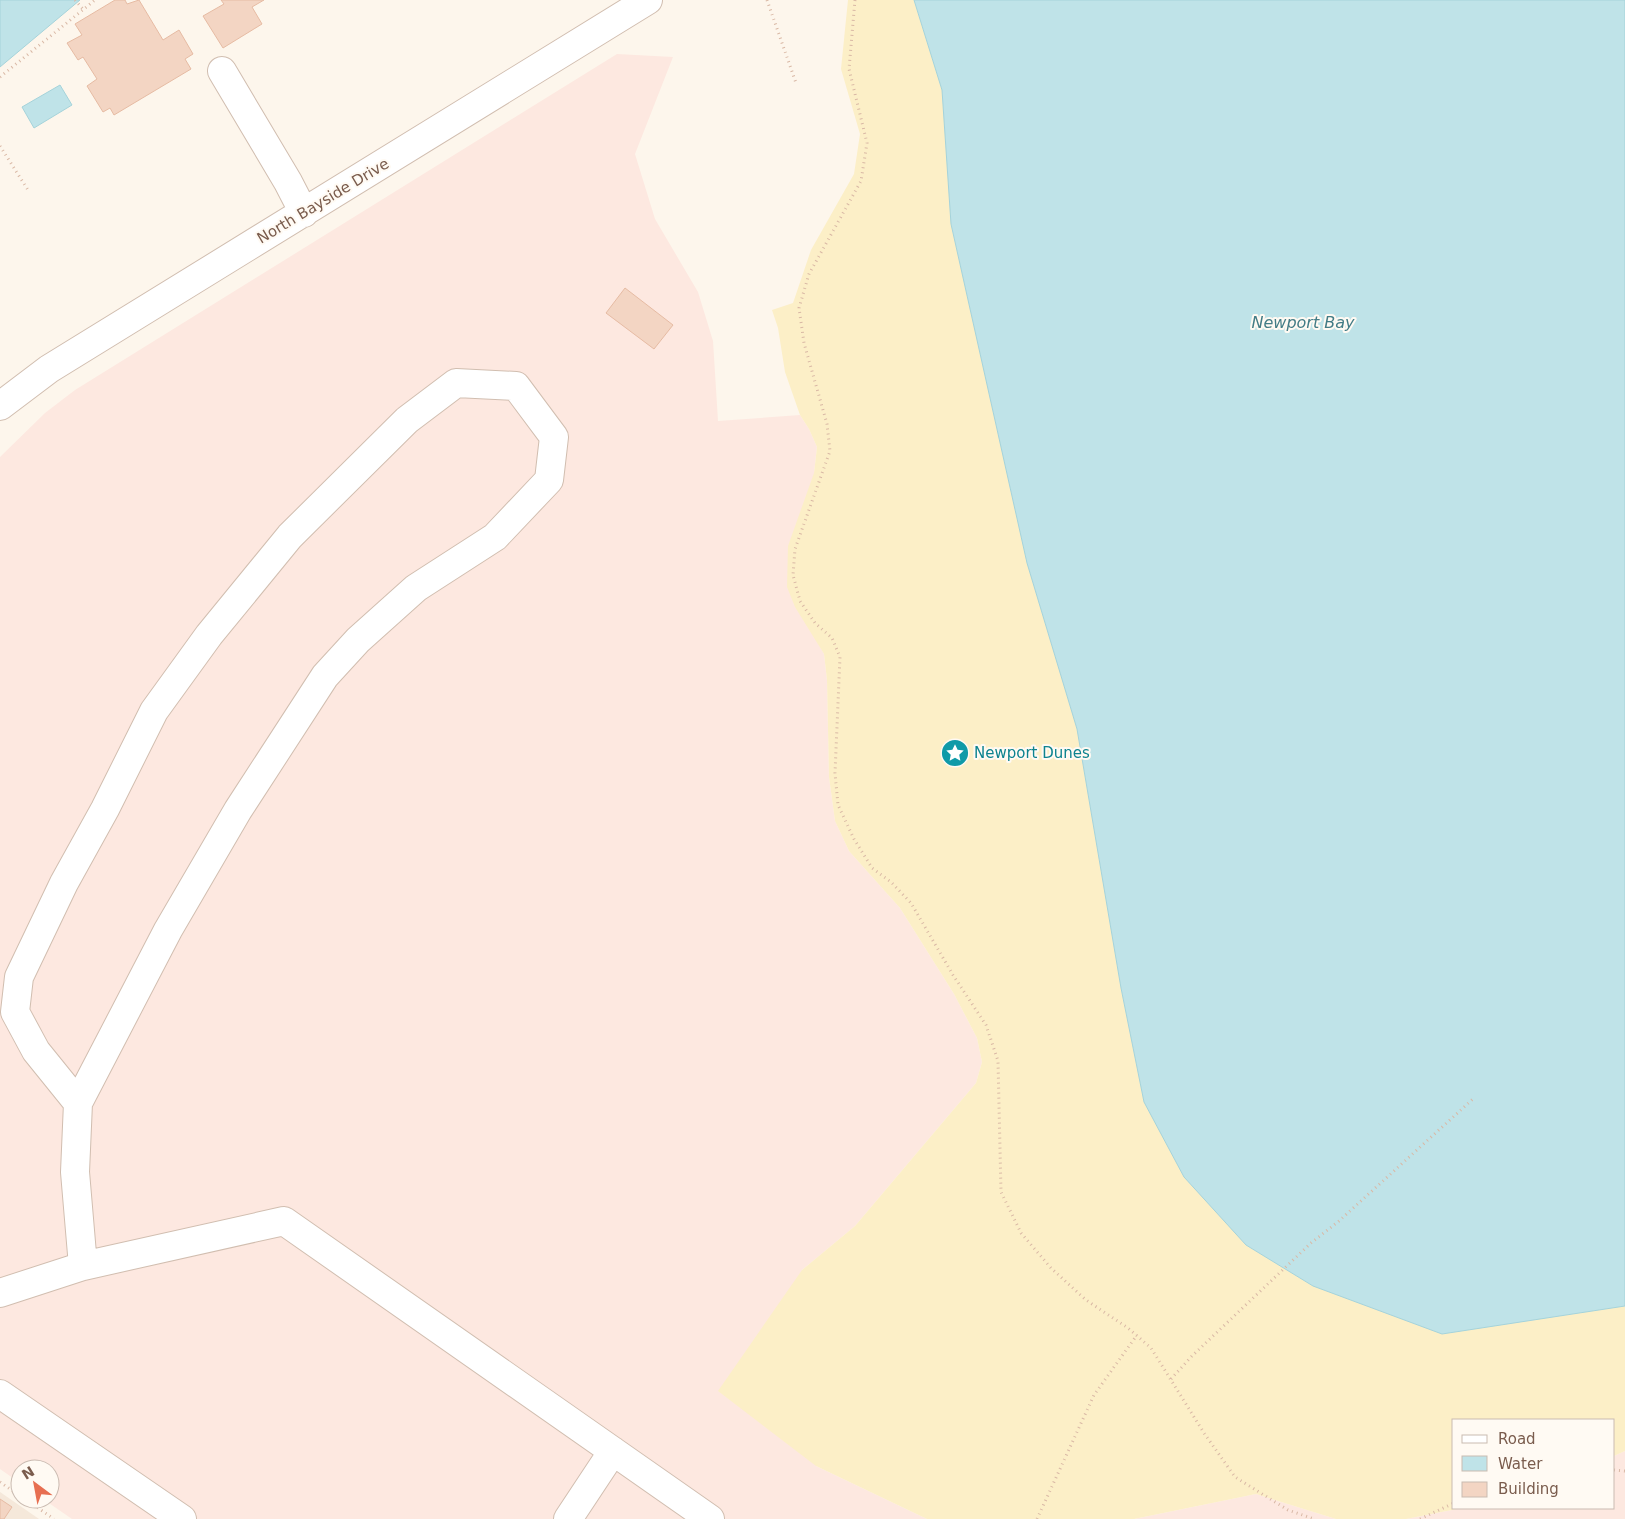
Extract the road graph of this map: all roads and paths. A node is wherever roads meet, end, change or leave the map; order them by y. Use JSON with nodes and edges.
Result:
{"nodes":[{"id":1,"x":76,"y":0,"type":"edge"},
{"id":2,"x":95,"y":0,"type":"edge"},
{"id":3,"x":767,"y":0,"type":"edge"},
{"id":4,"x":855,"y":0,"type":"edge"},
{"id":5,"x":641,"y":2,"type":"edge"},
{"id":6,"x":83,"y":9,"type":"junction"},
{"id":7,"x":222,"y":71,"type":"dead end"},
{"id":8,"x":0,"y":77,"type":"edge"},
{"id":9,"x":796,"y":83,"type":"dead end"},
{"id":10,"x":0,"y":146,"type":"edge"},
{"id":11,"x":28,"y":190,"type":"dead end"},
{"id":12,"x":304,"y":213,"type":"junction"},
{"id":13,"x":0,"y":406,"type":"edge"},
{"id":14,"x":1474,"y":1098,"type":"dead end"},
{"id":15,"x":78,"y":1103,"type":"junction"},
{"id":16,"x":83,"y":1266,"type":"junction"},
{"id":17,"x":0,"y":1293,"type":"edge"},
{"id":18,"x":1137,"y":1335,"type":"junction"},
{"id":19,"x":1171,"y":1379,"type":"junction"},
{"id":20,"x":0,"y":1394,"type":"edge"},
{"id":21,"x":613,"y":1451,"type":"junction"},
{"id":22,"x":1452,"y":1504,"type":"edge"},
{"id":23,"x":40,"y":1509,"type":"edge"},
{"id":24,"x":54,"y":1519,"type":"edge"},
{"id":25,"x":182,"y":1519,"type":"edge"},
{"id":26,"x":568,"y":1519,"type":"edge"},
{"id":27,"x":710,"y":1519,"type":"edge"},
{"id":28,"x":1037,"y":1519,"type":"edge"},
{"id":29,"x":1314,"y":1519,"type":"edge"},
{"id":30,"x":1420,"y":1519,"type":"edge"}],
"edges":[{"from":1,"to":6,"type":"path"},
{"from":2,"to":6,"type":"path"},
{"from":3,"to":9,"type":"path"},
{"from":4,"to":18,"type":"path"},
{"from":5,"to":12,"type":"street","name":"North Bayside Drive"},
{"from":6,"to":8,"type":"path"},
{"from":7,"to":12,"type":"street"},
{"from":10,"to":11,"type":"path"},
{"from":12,"to":13,"type":"street","name":"North Bayside Drive"},
{"from":14,"to":19,"type":"path"},
{"from":15,"to":15,"type":"street"},
{"from":15,"to":16,"type":"street"},
{"from":16,"to":17,"type":"street"},
{"from":16,"to":21,"type":"street"},
{"from":18,"to":19,"type":"path"},
{"from":18,"to":28,"type":"path"},
{"from":19,"to":29,"type":"path"},
{"from":20,"to":25,"type":"street"},
{"from":21,"to":26,"type":"street"},
{"from":21,"to":27,"type":"street"},
{"from":22,"to":30,"type":"path"},
{"from":23,"to":24,"type":"path"}]}
